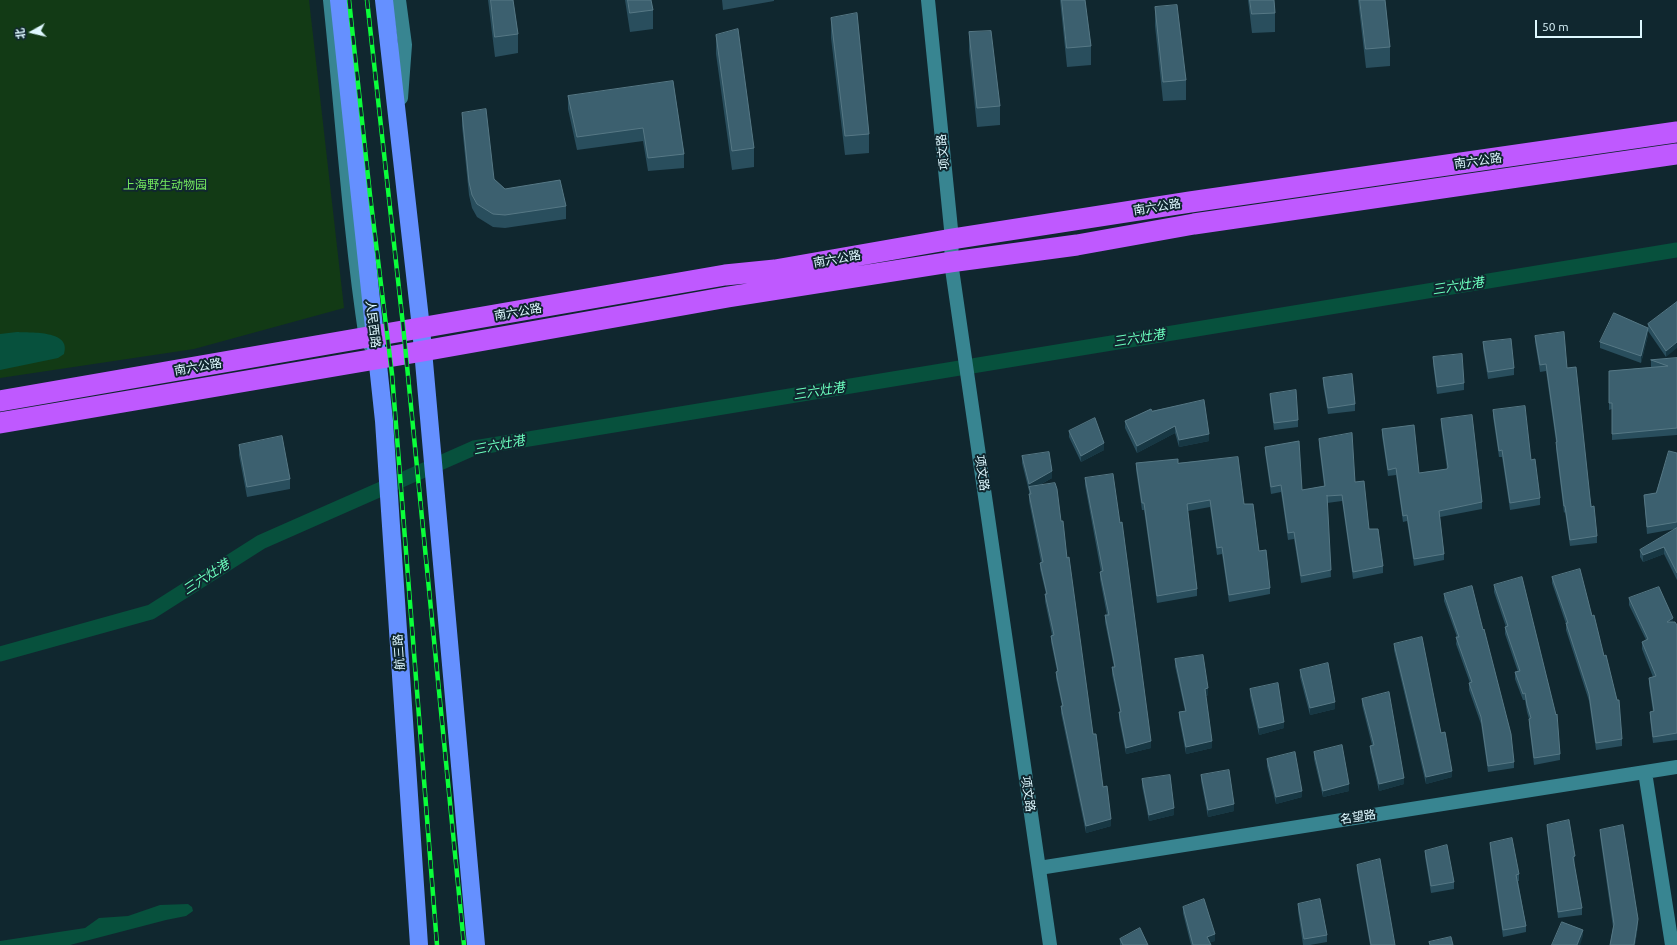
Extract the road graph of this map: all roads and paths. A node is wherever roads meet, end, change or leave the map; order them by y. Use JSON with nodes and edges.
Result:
{"nodes":[{"id":1,"x":330,"y":0,"type":"edge"},
{"id":2,"x":339,"y":0,"type":"edge"},
{"id":3,"x":384,"y":0,"type":"edge"},
{"id":4,"x":399,"y":0,"type":"edge"},
{"id":5,"x":928,"y":0,"type":"edge"},
{"id":6,"x":398,"y":126,"type":"junction"},
{"id":7,"x":1677,"y":132,"type":"edge"},
{"id":8,"x":1677,"y":154,"type":"edge"},
{"id":9,"x":952,"y":240,"type":"junction"},
{"id":10,"x":951,"y":262,"type":"junction"},
{"id":11,"x":421,"y":328,"type":"junction"},
{"id":12,"x":371,"y":338,"type":"junction"},
{"id":13,"x":423,"y":351,"type":"junction"},
{"id":14,"x":378,"y":358,"type":"junction"},
{"id":15,"x":0,"y":401,"type":"edge"},
{"id":16,"x":0,"y":423,"type":"edge"},
{"id":17,"x":1677,"y":767,"type":"edge"},
{"id":18,"x":1645,"y":772,"type":"junction"},
{"id":19,"x":1039,"y":868,"type":"junction"},
{"id":20,"x":419,"y":945,"type":"edge"},
{"id":21,"x":476,"y":945,"type":"edge"},
{"id":22,"x":1050,"y":945,"type":"edge"},
{"id":23,"x":1672,"y":945,"type":"edge"}],
"edges":[{"from":1,"to":12,"type":"street","name":"人民西路"},
{"from":2,"to":12,"type":"main road","name":"人民西路"},
{"from":3,"to":6,"type":"main road"},
{"from":4,"to":6,"type":"street"},
{"from":5,"to":9,"type":"street","name":"项文路"},
{"from":6,"to":11,"type":"main road"},
{"from":7,"to":9,"type":"highway","name":"南六公路"},
{"from":8,"to":10,"type":"highway","name":"南六公路"},
{"from":9,"to":10,"type":"street","name":"项文路"},
{"from":9,"to":11,"type":"highway","name":"南六公路"},
{"from":10,"to":13,"type":"highway","name":"南六公路"},
{"from":10,"to":19,"type":"street","name":"项文路"},
{"from":11,"to":12,"type":"highway","name":"南六公路"},
{"from":11,"to":13,"type":"main road"},
{"from":12,"to":14,"type":"main road","name":"人民西路"},
{"from":12,"to":15,"type":"highway","name":"南六公路"},
{"from":13,"to":14,"type":"highway","name":"南六公路"},
{"from":13,"to":21,"type":"main road"},
{"from":14,"to":16,"type":"highway","name":"南六公路"},
{"from":14,"to":20,"type":"main road","name":"航三路"},
{"from":17,"to":18,"type":"street","name":"名望路"},
{"from":18,"to":19,"type":"street","name":"名望路"},
{"from":18,"to":23,"type":"street"},
{"from":19,"to":22,"type":"street","name":"项文路"}]}
